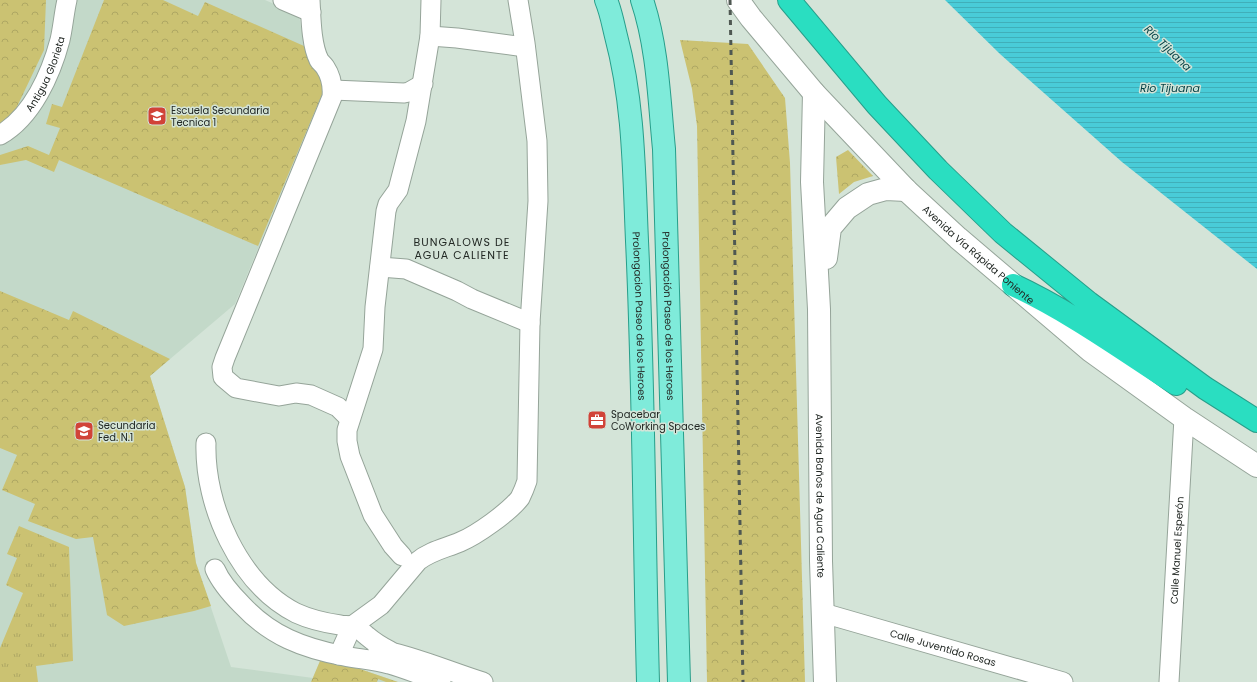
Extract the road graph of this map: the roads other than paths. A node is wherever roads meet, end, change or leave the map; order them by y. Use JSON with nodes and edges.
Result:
{"nodes":[{"id":1,"x":67,"y":0,"type":"edge"},
{"id":2,"x":283,"y":0,"type":"edge"},
{"id":3,"x":431,"y":0,"type":"edge"},
{"id":4,"x":518,"y":0,"type":"edge"},
{"id":5,"x":606,"y":0,"type":"edge"},
{"id":6,"x":642,"y":0,"type":"edge"},
{"id":7,"x":738,"y":0,"type":"edge"},
{"id":8,"x":790,"y":0,"type":"edge"},
{"id":9,"x":310,"y":6,"type":"edge"},
{"id":10,"x":430,"y":36,"type":"junction"},
{"id":11,"x":525,"y":46,"type":"junction"},
{"id":12,"x":423,"y":84,"type":"junction"},
{"id":13,"x":333,"y":90,"type":"junction"},
{"id":14,"x":404,"y":93,"type":"junction"},
{"id":15,"x":814,"y":93,"type":"junction"},
{"id":16,"x":418,"y":108,"type":"junction"},
{"id":17,"x":0,"y":135,"type":"edge"},
{"id":18,"x":906,"y":190,"type":"junction"},
{"id":19,"x":380,"y":267,"type":"junction"},
{"id":20,"x":1013,"y":285,"type":"junction"},
{"id":21,"x":819,"y":309,"type":"junction"},
{"id":22,"x":530,"y":323,"type":"junction"},
{"id":23,"x":1184,"y":418,"type":"junction"},
{"id":24,"x":350,"y":419,"type":"junction"},
{"id":25,"x":1257,"y":420,"type":"edge"},
{"id":26,"x":1257,"y":436,"type":"edge"},
{"id":27,"x":206,"y":443,"type":"dead end"},
{"id":28,"x":1257,"y":466,"type":"edge"},
{"id":29,"x":410,"y":559,"type":"junction"},
{"id":30,"x":215,"y":569,"type":"dead end"},
{"id":31,"x":823,"y":613,"type":"junction"},
{"id":32,"x":352,"y":626,"type":"junction"},
{"id":33,"x":341,"y":651,"type":"junction"},
{"id":34,"x":390,"y":651,"type":"junction"},
{"id":35,"x":441,"y":682,"type":"edge"},
{"id":36,"x":483,"y":682,"type":"edge"},
{"id":37,"x":648,"y":682,"type":"edge"},
{"id":38,"x":679,"y":682,"type":"edge"},
{"id":39,"x":825,"y":682,"type":"edge"},
{"id":40,"x":1063,"y":682,"type":"edge"},
{"id":41,"x":1169,"y":682,"type":"edge"}],
"edges":[{"from":1,"to":17,"type":"street","name":"Antigua Glorieta"},
{"from":2,"to":9,"type":"street"},
{"from":3,"to":10,"type":"street"},
{"from":4,"to":11,"type":"street"},
{"from":5,"to":37,"type":"main road","name":"Prolongacion Paseo de los Heroes"},
{"from":6,"to":38,"type":"main road","name":"Prolongación Paseo de los Heroes"},
{"from":7,"to":15,"type":"street","name":"Avenida Vía Rápida Poniente"},
{"from":8,"to":25,"type":"highway"},
{"from":9,"to":13,"type":"street"},
{"from":10,"to":11,"type":"street"},
{"from":10,"to":12,"type":"street"},
{"from":11,"to":22,"type":"street"},
{"from":12,"to":14,"type":"street"},
{"from":12,"to":16,"type":"street"},
{"from":13,"to":14,"type":"street"},
{"from":13,"to":24,"type":"street"},
{"from":14,"to":16,"type":"street"},
{"from":15,"to":18,"type":"street","name":"Avenida Vía Rápida Poniente"},
{"from":15,"to":21,"type":"street","name":"Avenida Baños de Agua Caliente"},
{"from":16,"to":19,"type":"street"},
{"from":18,"to":20,"type":"street","name":"Avenida Vía Rápida Poniente"},
{"from":18,"to":21,"type":"street","name":"Avenida Baños de Agua Caliente"},
{"from":19,"to":22,"type":"street"},
{"from":19,"to":24,"type":"street"},
{"from":20,"to":23,"type":"street","name":"Avenida Vía Rápida Poniente"},
{"from":20,"to":26,"type":"highway"},
{"from":21,"to":31,"type":"street","name":"Avenida Baños de Agua Caliente"},
{"from":22,"to":29,"type":"street"},
{"from":23,"to":28,"type":"street","name":"Avenida Vía Rápida Poniente"},
{"from":23,"to":41,"type":"street","name":"Calle Manuel Esperón"},
{"from":24,"to":29,"type":"street"},
{"from":27,"to":32,"type":"street"},
{"from":29,"to":32,"type":"street"},
{"from":30,"to":33,"type":"street"},
{"from":31,"to":39,"type":"street","name":"Avenida Baños de Agua Caliente"},
{"from":31,"to":40,"type":"street","name":"Calle Juventido Rosas"},
{"from":32,"to":33,"type":"street"},
{"from":32,"to":34,"type":"street"},
{"from":33,"to":34,"type":"street"},
{"from":33,"to":35,"type":"street"},
{"from":34,"to":36,"type":"street"}]}
